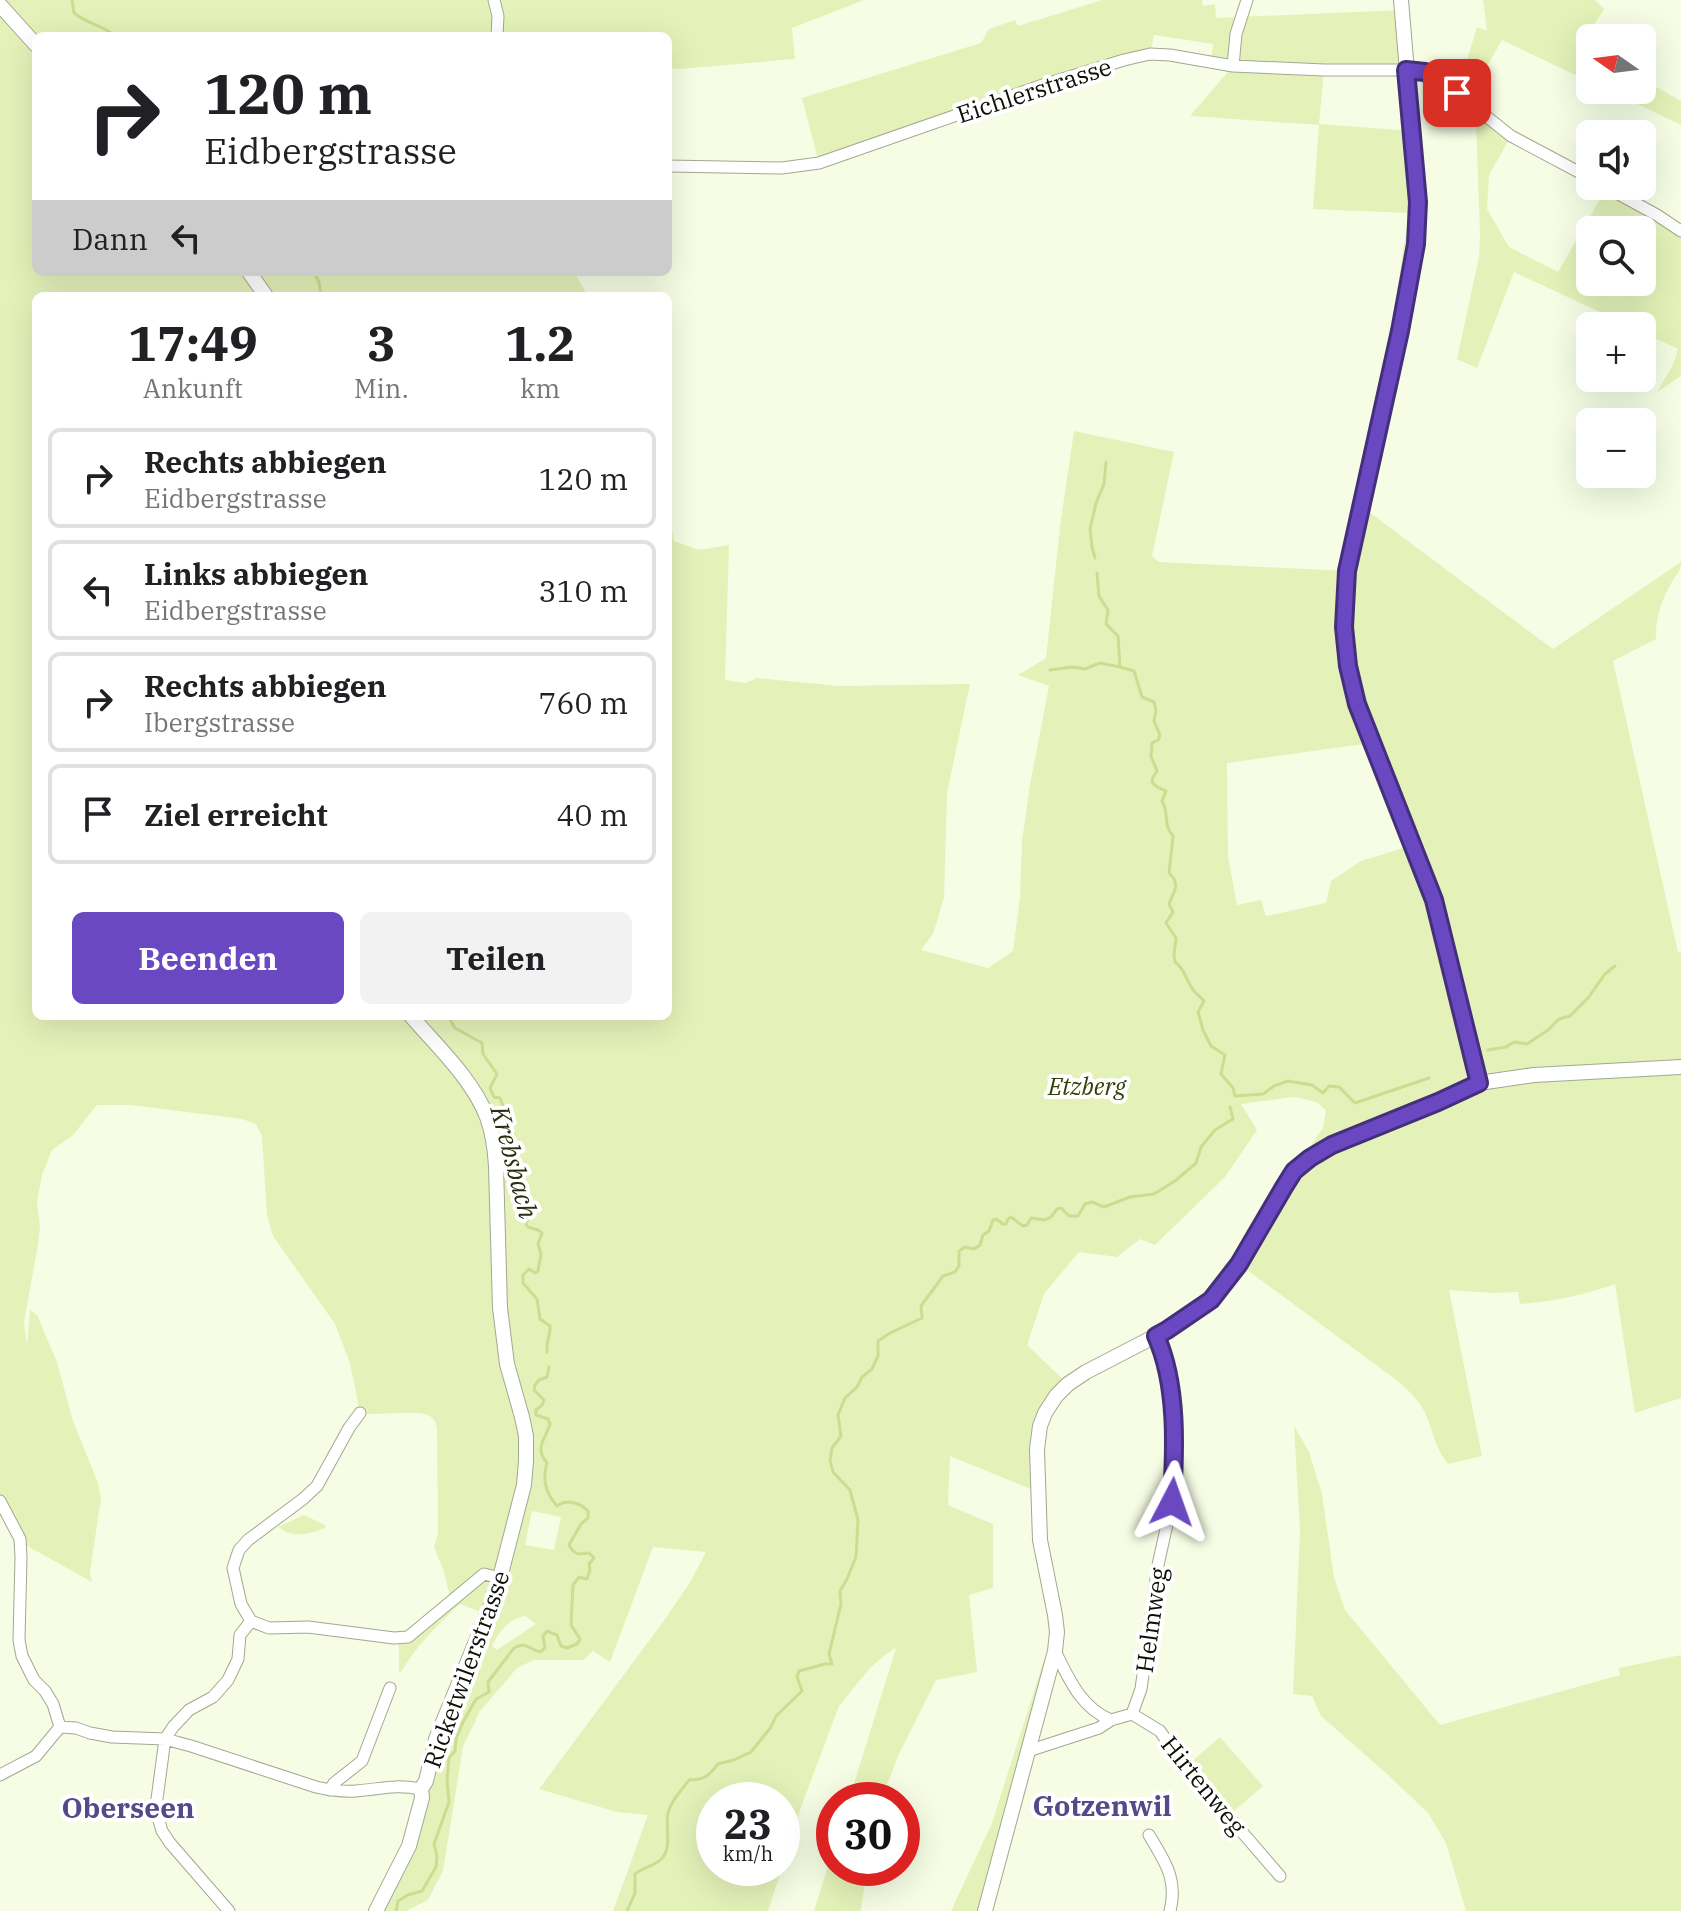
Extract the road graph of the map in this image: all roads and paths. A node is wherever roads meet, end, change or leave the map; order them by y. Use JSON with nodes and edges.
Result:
{"nodes":[{"id":1,"x":494,"y":0,"type":"edge"},
{"id":2,"x":1247,"y":0,"type":"edge"},
{"id":3,"x":1401,"y":0,"type":"edge"},
{"id":4,"x":0,"y":5,"type":"edge"},
{"id":5,"x":497,"y":32,"type":"edge"},
{"id":6,"x":32,"y":41,"type":"edge"},
{"id":7,"x":1233,"y":66,"type":"junction"},
{"id":8,"x":1406,"y":70,"type":"junction"},
{"id":9,"x":672,"y":166,"type":"edge"},
{"id":10,"x":1576,"y":171,"type":"edge"},
{"id":11,"x":1630,"y":200,"type":"edge"},
{"id":12,"x":1681,"y":231,"type":"edge"},
{"id":13,"x":414,"y":1020,"type":"edge"},
{"id":14,"x":1681,"y":1067,"type":"edge"},
{"id":15,"x":1479,"y":1083,"type":"junction"},
{"id":16,"x":1156,"y":1336,"type":"junction"},
{"id":17,"x":360,"y":1413,"type":"dead end"},
{"id":18,"x":0,"y":1501,"type":"edge"},
{"id":19,"x":500,"y":1578,"type":"junction"},
{"id":20,"x":251,"y":1621,"type":"junction"},
{"id":21,"x":1055,"y":1651,"type":"junction"},
{"id":22,"x":390,"y":1688,"type":"dead end"},
{"id":23,"x":1132,"y":1714,"type":"junction"},
{"id":24,"x":1111,"y":1720,"type":"junction"},
{"id":25,"x":60,"y":1727,"type":"junction"},
{"id":26,"x":165,"y":1739,"type":"junction"},
{"id":27,"x":1028,"y":1751,"type":"junction"},
{"id":28,"x":0,"y":1775,"type":"edge"},
{"id":29,"x":421,"y":1789,"type":"junction"},
{"id":30,"x":330,"y":1790,"type":"junction"},
{"id":31,"x":1149,"y":1835,"type":"dead end"},
{"id":32,"x":1280,"y":1876,"type":"dead end"},
{"id":33,"x":229,"y":1911,"type":"edge"},
{"id":34,"x":376,"y":1911,"type":"edge"},
{"id":35,"x":985,"y":1911,"type":"edge"},
{"id":36,"x":1170,"y":1911,"type":"edge"}],
"edges":[{"from":1,"to":5,"type":"street"},
{"from":2,"to":7,"type":"street"},
{"from":3,"to":8,"type":"street"},
{"from":4,"to":6,"type":"street"},
{"from":7,"to":8,"type":"street","name":"Eichlerstrasse"},
{"from":7,"to":9,"type":"street","name":"Eichlerstrasse"},
{"from":8,"to":10,"type":"street"},
{"from":8,"to":15,"type":"street"},
{"from":11,"to":12,"type":"street"},
{"from":13,"to":19,"type":"street","name":"Ricketwilerstrasse"},
{"from":14,"to":15,"type":"street"},
{"from":15,"to":16,"type":"street"},
{"from":16,"to":21,"type":"street"},
{"from":16,"to":23,"type":"street","name":"Helmweg"},
{"from":17,"to":20,"type":"street"},
{"from":18,"to":25,"type":"street"},
{"from":19,"to":20,"type":"street"},
{"from":19,"to":29,"type":"street","name":"Ricketwilerstrasse"},
{"from":20,"to":26,"type":"street"},
{"from":21,"to":24,"type":"street"},
{"from":21,"to":27,"type":"street"},
{"from":22,"to":30,"type":"street"},
{"from":23,"to":24,"type":"street"},
{"from":23,"to":32,"type":"street","name":"Hirtenweg"},
{"from":24,"to":27,"type":"street"},
{"from":25,"to":26,"type":"street"},
{"from":25,"to":28,"type":"street"},
{"from":26,"to":30,"type":"street"},
{"from":26,"to":33,"type":"street"},
{"from":27,"to":35,"type":"street"},
{"from":29,"to":30,"type":"street"},
{"from":29,"to":34,"type":"street","name":"Ricketwilerstrasse"},
{"from":31,"to":36,"type":"street"}]}
